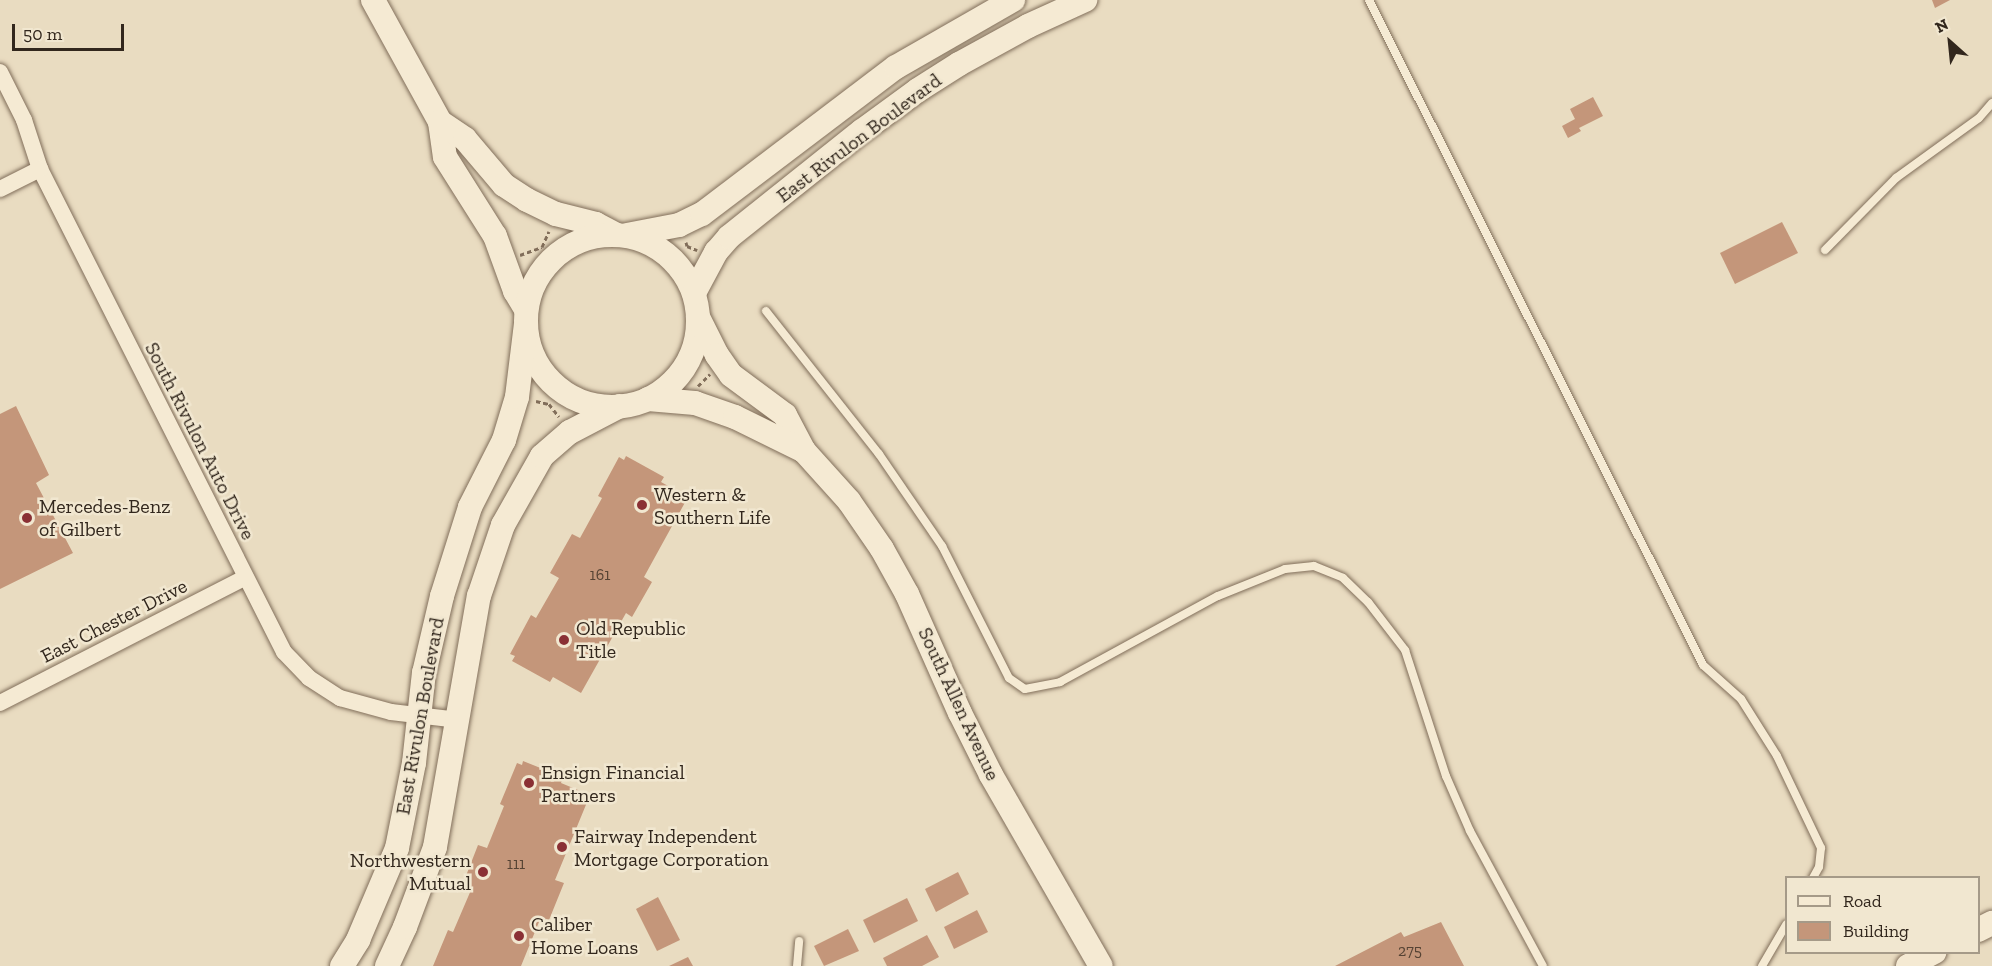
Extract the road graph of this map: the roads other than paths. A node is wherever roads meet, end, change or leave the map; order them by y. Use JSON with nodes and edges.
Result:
{"nodes":[{"id":1,"x":373,"y":0,"type":"edge"},
{"id":2,"x":1013,"y":0,"type":"edge"},
{"id":3,"x":1085,"y":0,"type":"edge"},
{"id":4,"x":1369,"y":0,"type":"edge"},
{"id":5,"x":930,"y":64,"type":"junction"},
{"id":6,"x":0,"y":72,"type":"edge"},
{"id":7,"x":1992,"y":103,"type":"edge"},
{"id":8,"x":440,"y":122,"type":"junction"},
{"id":9,"x":40,"y":169,"type":"junction"},
{"id":10,"x":0,"y":189,"type":"edge"},
{"id":11,"x":620,"y":235,"type":"junction"},
{"id":12,"x":1824,"y":250,"type":"dead end"},
{"id":13,"x":694,"y":293,"type":"junction"},
{"id":14,"x":766,"y":311,"type":"dead end"},
{"id":15,"x":698,"y":316,"type":"junction"},
{"id":16,"x":526,"y":317,"type":"junction"},
{"id":17,"x":648,"y":399,"type":"junction"},
{"id":18,"x":620,"y":406,"type":"junction"},
{"id":19,"x":804,"y":451,"type":"junction"},
{"id":20,"x":246,"y":577,"type":"junction"},
{"id":21,"x":0,"y":703,"type":"edge"},
{"id":22,"x":419,"y":716,"type":"junction"},
{"id":23,"x":459,"y":720,"type":"junction"},
{"id":24,"x":1814,"y":876,"type":"edge"},
{"id":25,"x":1785,"y":927,"type":"edge"},
{"id":26,"x":799,"y":941,"type":"dead end"},
{"id":27,"x":1930,"y":954,"type":"edge"},
{"id":28,"x":342,"y":966,"type":"edge"},
{"id":29,"x":387,"y":966,"type":"edge"},
{"id":30,"x":797,"y":966,"type":"edge"},
{"id":31,"x":1101,"y":966,"type":"edge"},
{"id":32,"x":1543,"y":966,"type":"edge"},
{"id":33,"x":1762,"y":966,"type":"edge"},
{"id":34,"x":1908,"y":966,"type":"edge"}],
"edges":[{"from":1,"to":8,"type":"street"},
{"from":2,"to":5,"type":"street","name":"East Rivulon Boulevard"},
{"from":3,"to":5,"type":"street","name":"East Rivulon Boulevard"},
{"from":4,"to":24,"type":"lane"},
{"from":5,"to":11,"type":"street","name":"East Rivulon Boulevard"},
{"from":5,"to":13,"type":"street","name":"East Rivulon Boulevard"},
{"from":6,"to":9,"type":"street","name":"South Rivulon Auto Drive"},
{"from":7,"to":12,"type":"lane"},
{"from":8,"to":11,"type":"street"},
{"from":8,"to":16,"type":"street"},
{"from":9,"to":10,"type":"street"},
{"from":9,"to":20,"type":"street","name":"South Rivulon Auto Drive"},
{"from":11,"to":13,"type":"street"},
{"from":11,"to":16,"type":"street"},
{"from":13,"to":15,"type":"street"},
{"from":14,"to":32,"type":"lane"},
{"from":15,"to":17,"type":"street"},
{"from":15,"to":19,"type":"street","name":"South Allen Avenue"},
{"from":16,"to":18,"type":"street"},
{"from":16,"to":22,"type":"street","name":"East Rivulon Boulevard"},
{"from":17,"to":18,"type":"street"},
{"from":17,"to":19,"type":"street","name":"South Allen Avenue"},
{"from":18,"to":23,"type":"street","name":"East Rivulon Boulevard"},
{"from":19,"to":31,"type":"street","name":"South Allen Avenue"},
{"from":20,"to":21,"type":"street","name":"East Chester Drive"},
{"from":20,"to":22,"type":"street","name":"South Rivulon Auto Drive"},
{"from":22,"to":23,"type":"street","name":"South Rivulon Auto Drive"},
{"from":22,"to":28,"type":"street","name":"East Rivulon Boulevard"},
{"from":23,"to":29,"type":"street","name":"East Rivulon Boulevard"},
{"from":25,"to":33,"type":"lane"},
{"from":26,"to":30,"type":"lane"},
{"from":27,"to":34,"type":"street"}]}
